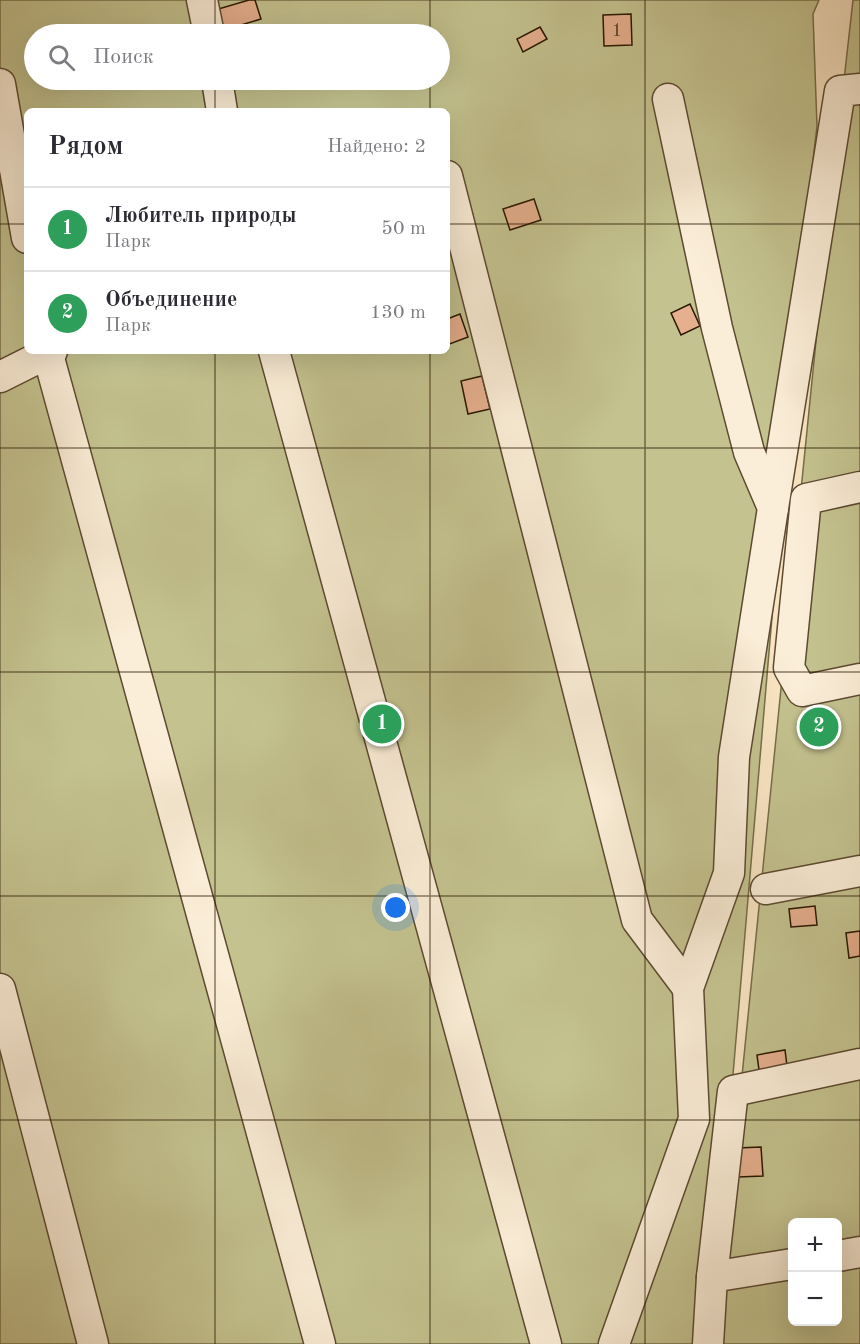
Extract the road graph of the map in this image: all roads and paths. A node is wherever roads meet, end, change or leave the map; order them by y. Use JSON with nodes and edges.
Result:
{"nodes":[{"id":1,"x":202,"y":0,"type":"edge"},
{"id":2,"x":206,"y":24,"type":"edge"},
{"id":3,"x":0,"y":84,"type":"edge"},
{"id":4,"x":860,"y":89,"type":"edge"},
{"id":5,"x":219,"y":90,"type":"edge"},
{"id":6,"x":668,"y":99,"type":"dead end"},
{"id":7,"x":222,"y":108,"type":"edge"},
{"id":8,"x":450,"y":188,"type":"edge"},
{"id":9,"x":24,"y":221,"type":"edge"},
{"id":10,"x":45,"y":354,"type":"edge"},
{"id":11,"x":50,"y":354,"type":"edge"},
{"id":12,"x":275,"y":354,"type":"edge"},
{"id":13,"x":0,"y":377,"type":"edge"},
{"id":14,"x":860,"y":487,"type":"edge"},
{"id":15,"x":774,"y":508,"type":"junction"},
{"id":16,"x":860,"y":679,"type":"edge"},
{"id":17,"x":860,"y":872,"type":"edge"},
{"id":18,"x":766,"y":889,"type":"dead end"},
{"id":19,"x":688,"y":988,"type":"junction"},
{"id":20,"x":0,"y":989,"type":"edge"},
{"id":21,"x":860,"y":1064,"type":"edge"},
{"id":22,"x":860,"y":1252,"type":"edge"},
{"id":23,"x":842,"y":1255,"type":"edge"},
{"id":24,"x":788,"y":1265,"type":"edge"},
{"id":25,"x":712,"y":1277,"type":"junction"},
{"id":26,"x":93,"y":1344,"type":"edge"},
{"id":27,"x":320,"y":1344,"type":"edge"},
{"id":28,"x":546,"y":1344,"type":"edge"},
{"id":29,"x":614,"y":1344,"type":"edge"},
{"id":30,"x":708,"y":1344,"type":"edge"}],
"edges":[{"from":1,"to":2,"type":"lane"},
{"from":3,"to":9,"type":"lane"},
{"from":4,"to":15,"type":"lane"},
{"from":5,"to":7,"type":"lane"},
{"from":6,"to":15,"type":"lane"},
{"from":8,"to":19,"type":"lane"},
{"from":10,"to":13,"type":"lane"},
{"from":11,"to":27,"type":"lane"},
{"from":12,"to":28,"type":"lane"},
{"from":14,"to":16,"type":"lane"},
{"from":15,"to":19,"type":"lane"},
{"from":17,"to":18,"type":"lane"},
{"from":19,"to":29,"type":"lane"},
{"from":20,"to":26,"type":"lane"},
{"from":21,"to":25,"type":"lane"},
{"from":22,"to":23,"type":"lane"},
{"from":24,"to":25,"type":"lane"},
{"from":25,"to":30,"type":"lane"}]}
